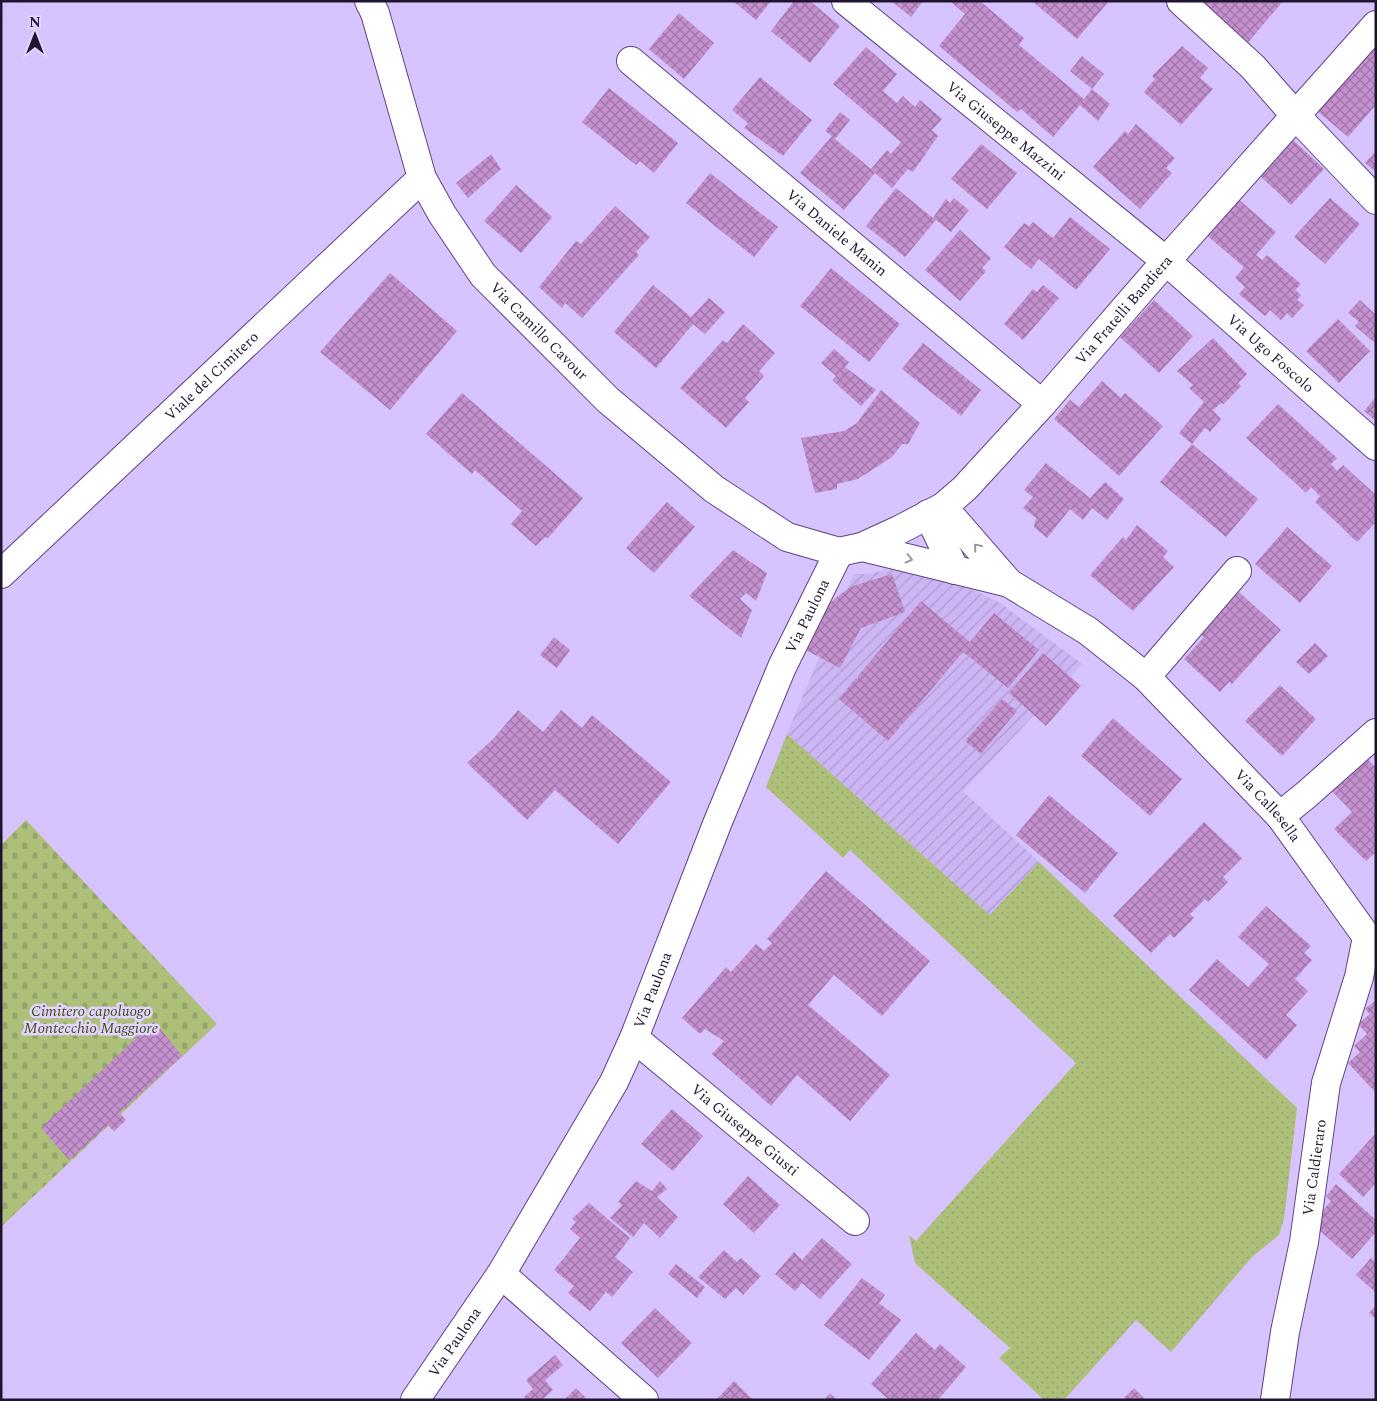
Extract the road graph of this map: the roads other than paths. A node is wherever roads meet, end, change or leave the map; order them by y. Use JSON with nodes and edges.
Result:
{"nodes":[{"id":1,"x":369,"y":1,"type":"edge"},
{"id":2,"x":846,"y":1,"type":"edge"},
{"id":3,"x":1181,"y":1,"type":"edge"},
{"id":4,"x":1376,"y":25,"type":"edge"},
{"id":5,"x":631,"y":61,"type":"dead end"},
{"id":6,"x":1295,"y":115,"type":"junction"},
{"id":7,"x":422,"y":178,"type":"junction"},
{"id":8,"x":1376,"y":200,"type":"edge"},
{"id":9,"x":1166,"y":261,"type":"junction"},
{"id":10,"x":1042,"y":404,"type":"junction"},
{"id":11,"x":1376,"y":446,"type":"edge"},
{"id":12,"x":936,"y":511,"type":"junction"},
{"id":13,"x":850,"y":550,"type":"junction"},
{"id":14,"x":955,"y":570,"type":"junction"},
{"id":15,"x":1238,"y":571,"type":"dead end"},
{"id":16,"x":1,"y":574,"type":"edge"},
{"id":17,"x":1009,"y":583,"type":"junction"},
{"id":18,"x":1146,"y":677,"type":"junction"},
{"id":19,"x":1376,"y":732,"type":"edge"},
{"id":20,"x":1280,"y":816,"type":"junction"},
{"id":21,"x":1371,"y":941,"type":"edge"},
{"id":22,"x":634,"y":1038,"type":"junction"},
{"id":23,"x":856,"y":1221,"type":"dead end"},
{"id":24,"x":501,"y":1274,"type":"junction"},
{"id":25,"x":415,"y":1400,"type":"edge"},
{"id":26,"x":644,"y":1400,"type":"edge"},
{"id":27,"x":1274,"y":1400,"type":"edge"}],
"edges":[{"from":1,"to":7,"type":"street","name":"Via Camillo Cavour"},
{"from":2,"to":9,"type":"street","name":"Via Giuseppe Mazzini"},
{"from":3,"to":6,"type":"street"},
{"from":4,"to":6,"type":"street","name":"Via Fratelli Bandiera"},
{"from":5,"to":10,"type":"street","name":"Via Daniele Manin"},
{"from":6,"to":8,"type":"street"},
{"from":6,"to":9,"type":"street","name":"Via Fratelli Bandiera"},
{"from":7,"to":13,"type":"street","name":"Via Camillo Cavour"},
{"from":7,"to":16,"type":"street","name":"Viale del Cimitero"},
{"from":9,"to":10,"type":"street","name":"Via Fratelli Bandiera"},
{"from":9,"to":11,"type":"street","name":"Via Ugo Foscolo"},
{"from":10,"to":12,"type":"street","name":"Via Fratelli Bandiera"},
{"from":12,"to":13,"type":"street","name":"Via Fratelli Bandiera"},
{"from":12,"to":14,"type":"street"},
{"from":17,"to":12,"type":"street","name":"Via Callesella","one_way":true},
{"from":13,"to":14,"type":"street","name":"Via Callesella","one_way":true},
{"from":13,"to":22,"type":"street","name":"Via Paulona"},
{"from":14,"to":17,"type":"street","name":"Via Callesella"},
{"from":15,"to":18,"type":"street"},
{"from":17,"to":18,"type":"street","name":"Via Callesella"},
{"from":18,"to":20,"type":"street","name":"Via Callesella"},
{"from":19,"to":20,"type":"street"},
{"from":20,"to":21,"type":"street","name":"Via Callesella"},
{"from":21,"to":27,"type":"street","name":"Via Caldieraro"},
{"from":22,"to":23,"type":"street","name":"Via Giuseppe Giusti"},
{"from":22,"to":24,"type":"street","name":"Via Paulona"},
{"from":24,"to":25,"type":"street","name":"Via Paulona"},
{"from":24,"to":26,"type":"street"}]}
